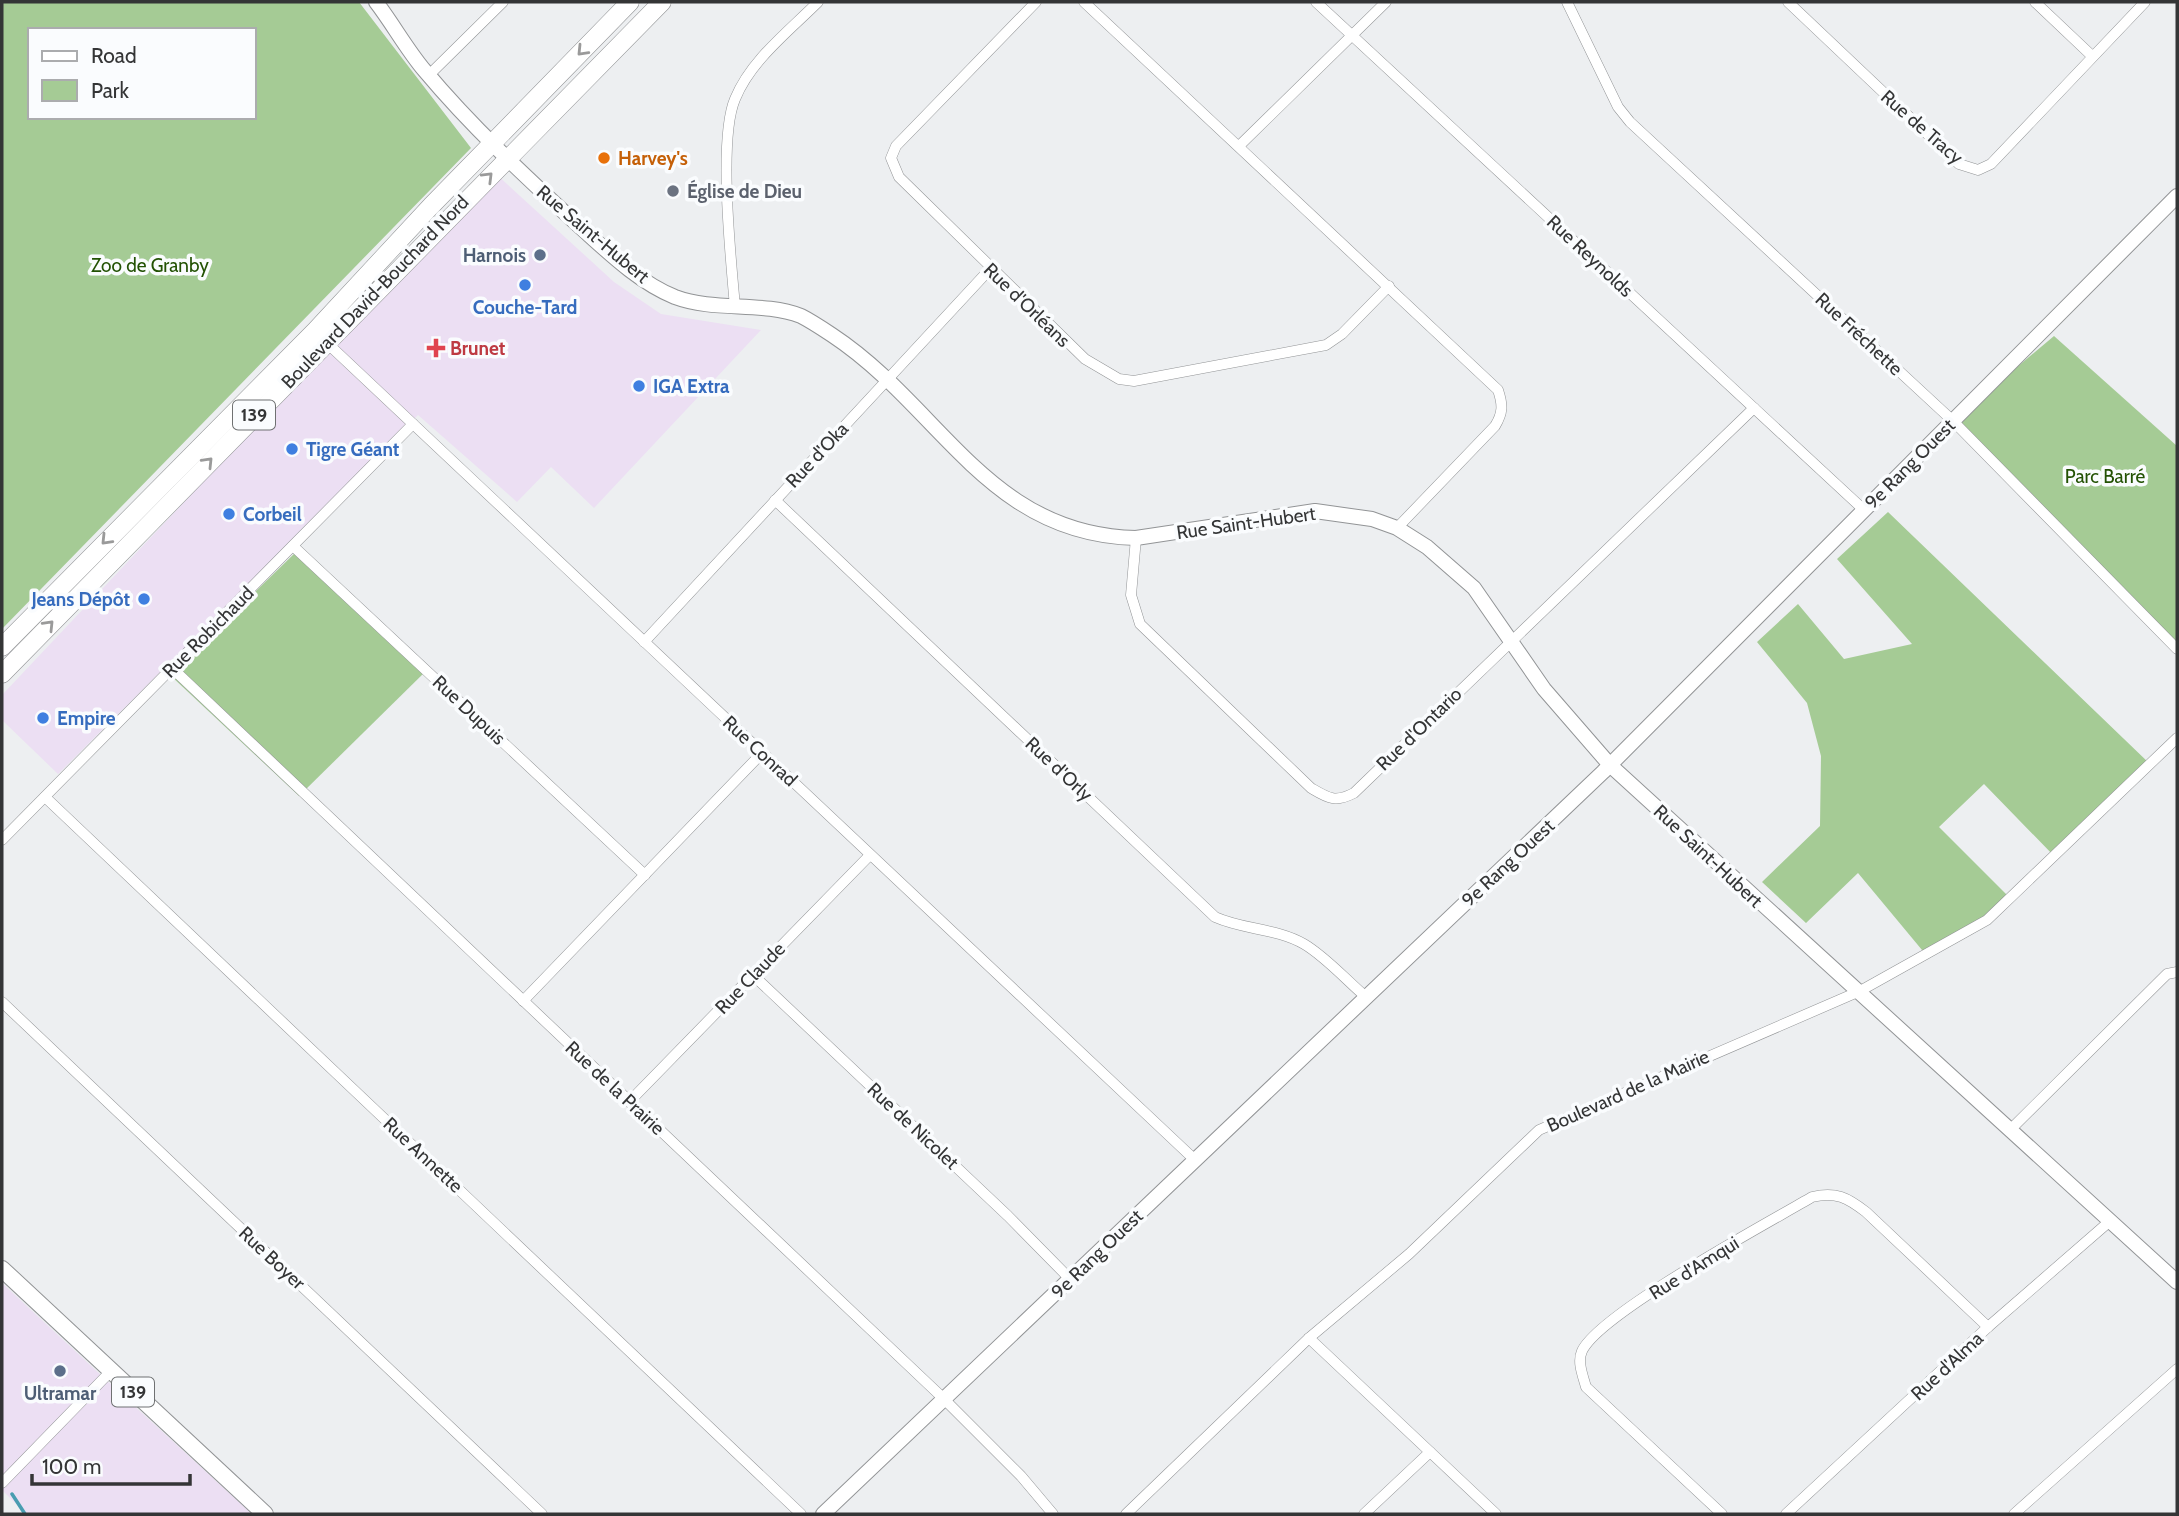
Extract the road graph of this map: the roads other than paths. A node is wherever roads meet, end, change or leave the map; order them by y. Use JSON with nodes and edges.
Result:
{"nodes":[{"id":1,"x":376,"y":2,"type":"edge"},
{"id":2,"x":503,"y":2,"type":"edge"},
{"id":3,"x":630,"y":2,"type":"edge"},
{"id":4,"x":662,"y":2,"type":"edge"},
{"id":5,"x":818,"y":2,"type":"edge"},
{"id":6,"x":1036,"y":2,"type":"edge"},
{"id":7,"x":1084,"y":2,"type":"edge"},
{"id":8,"x":1316,"y":2,"type":"edge"},
{"id":9,"x":1386,"y":2,"type":"edge"},
{"id":10,"x":1567,"y":2,"type":"edge"},
{"id":11,"x":1788,"y":2,"type":"edge"},
{"id":12,"x":2035,"y":2,"type":"edge"},
{"id":13,"x":2145,"y":2,"type":"edge"},
{"id":14,"x":1352,"y":35,"type":"junction"},
{"id":15,"x":2091,"y":55,"type":"junction"},
{"id":16,"x":429,"y":75,"type":"junction"},
{"id":17,"x":492,"y":143,"type":"junction"},
{"id":18,"x":1239,"y":146,"type":"junction"},
{"id":19,"x":507,"y":158,"type":"junction"},
{"id":20,"x":2177,"y":196,"type":"edge"},
{"id":21,"x":990,"y":269,"type":"junction"},
{"id":22,"x":1389,"y":286,"type":"junction"},
{"id":23,"x":735,"y":307,"type":"junction"},
{"id":24,"x":326,"y":342,"type":"junction"},
{"id":25,"x":886,"y":380,"type":"junction"},
{"id":26,"x":1754,"y":408,"type":"junction"},
{"id":27,"x":1953,"y":421,"type":"junction"},
{"id":28,"x":413,"y":424,"type":"junction"},
{"id":29,"x":775,"y":500,"type":"junction"},
{"id":30,"x":1864,"y":510,"type":"junction"},
{"id":31,"x":1397,"y":528,"type":"junction"},
{"id":32,"x":1136,"y":538,"type":"junction"},
{"id":33,"x":293,"y":546,"type":"junction"},
{"id":34,"x":1511,"y":640,"type":"junction"},
{"id":35,"x":644,"y":642,"type":"junction"},
{"id":36,"x":2,"y":647,"type":"edge"},
{"id":37,"x":2177,"y":649,"type":"edge"},
{"id":38,"x":172,"y":668,"type":"junction"},
{"id":39,"x":2,"y":674,"type":"edge"},
{"id":40,"x":2177,"y":738,"type":"edge"},
{"id":41,"x":762,"y":753,"type":"junction"},
{"id":42,"x":1610,"y":765,"type":"junction"},
{"id":43,"x":44,"y":797,"type":"junction"},
{"id":44,"x":2,"y":840,"type":"edge"},
{"id":45,"x":870,"y":855,"type":"junction"},
{"id":46,"x":645,"y":875,"type":"junction"},
{"id":47,"x":2177,"y":972,"type":"edge"},
{"id":48,"x":753,"y":975,"type":"junction"},
{"id":49,"x":1860,"y":991,"type":"junction"},
{"id":50,"x":1366,"y":997,"type":"junction"},
{"id":51,"x":523,"y":1001,"type":"junction"},
{"id":52,"x":2,"y":1002,"type":"edge"},
{"id":53,"x":629,"y":1101,"type":"junction"},
{"id":54,"x":2011,"y":1129,"type":"junction"},
{"id":55,"x":1195,"y":1160,"type":"junction"},
{"id":56,"x":2110,"y":1221,"type":"junction"},
{"id":57,"x":2,"y":1269,"type":"edge"},
{"id":58,"x":1070,"y":1279,"type":"junction"},
{"id":59,"x":2177,"y":1283,"type":"edge"},
{"id":60,"x":1988,"y":1327,"type":"junction"},
{"id":61,"x":1309,"y":1338,"type":"junction"},
{"id":62,"x":2177,"y":1369,"type":"edge"},
{"id":63,"x":111,"y":1371,"type":"junction"},
{"id":64,"x":944,"y":1399,"type":"junction"},
{"id":65,"x":1430,"y":1452,"type":"junction"},
{"id":66,"x":2,"y":1483,"type":"edge"},
{"id":67,"x":265,"y":1514,"type":"edge"},
{"id":68,"x":542,"y":1514,"type":"edge"},
{"id":69,"x":801,"y":1514,"type":"edge"},
{"id":70,"x":823,"y":1514,"type":"edge"},
{"id":71,"x":1053,"y":1514,"type":"edge"},
{"id":72,"x":1126,"y":1514,"type":"edge"},
{"id":73,"x":1364,"y":1514,"type":"edge"},
{"id":74,"x":1496,"y":1514,"type":"edge"},
{"id":75,"x":1723,"y":1514,"type":"edge"},
{"id":76,"x":1786,"y":1514,"type":"edge"},
{"id":77,"x":2014,"y":1514,"type":"edge"}],
"edges":[{"from":1,"to":16,"type":"street","name":"Rue Saint-Hubert"},
{"from":2,"to":16,"type":"street"},
{"from":3,"to":17,"type":"highway","name":"Boulevard David-Bouchard Nord","number":"139","one_way":true},
{"from":4,"to":19,"type":"highway","name":"Boulevard David-Bouchard Nord","number":"139"},
{"from":5,"to":23,"type":"street"},
{"from":6,"to":21,"type":"street","name":"Rue d'Orléans"},
{"from":7,"to":18,"type":"street"},
{"from":8,"to":14,"type":"street","name":"Rue Reynolds"},
{"from":9,"to":14,"type":"street"},
{"from":10,"to":27,"type":"street","name":"Rue Fréchette"},
{"from":11,"to":15,"type":"street","name":"Rue de Tracy"},
{"from":12,"to":15,"type":"street"},
{"from":13,"to":15,"type":"street","name":"Rue de Tracy"},
{"from":14,"to":18,"type":"street"},
{"from":14,"to":26,"type":"street","name":"Rue Reynolds"},
{"from":16,"to":17,"type":"street","name":"Rue Saint-Hubert"},
{"from":17,"to":19,"type":"street","name":"Rue Saint-Hubert"},
{"from":17,"to":36,"type":"highway","name":"Boulevard David-Bouchard Nord","number":"139","one_way":true},
{"from":18,"to":22,"type":"street"},
{"from":19,"to":23,"type":"street","name":"Rue Saint-Hubert"},
{"from":24,"to":19,"type":"highway","name":"Boulevard David-Bouchard Nord","number":"139","one_way":true},
{"from":20,"to":27,"type":"street","name":"9e Rang Ouest"},
{"from":21,"to":22,"type":"street","name":"Rue d'Orléans"},
{"from":21,"to":25,"type":"street","name":"Rue d'Oka"},
{"from":22,"to":31,"type":"street"},
{"from":23,"to":25,"type":"street","name":"Rue Saint-Hubert"},
{"from":24,"to":28,"type":"street","name":"Rue Conrad"},
{"from":39,"to":24,"type":"highway","name":"Boulevard David-Bouchard Nord","number":"139","one_way":true},
{"from":25,"to":29,"type":"street","name":"Rue d'Oka"},
{"from":25,"to":32,"type":"street","name":"Rue Saint-Hubert"},
{"from":26,"to":30,"type":"street","name":"Rue Reynolds"},
{"from":26,"to":34,"type":"street","name":"Rue d'Ontario"},
{"from":27,"to":30,"type":"street","name":"9e Rang Ouest"},
{"from":27,"to":37,"type":"street","name":"Rue Fréchette"},
{"from":28,"to":33,"type":"street","name":"Rue Robichaud"},
{"from":28,"to":35,"type":"street","name":"Rue Conrad"},
{"from":29,"to":35,"type":"street","name":"Rue d'Oka"},
{"from":29,"to":50,"type":"street","name":"Rue d'Orly"},
{"from":30,"to":42,"type":"street","name":"9e Rang Ouest"},
{"from":31,"to":32,"type":"street","name":"Rue Saint-Hubert"},
{"from":31,"to":34,"type":"street","name":"Rue Saint-Hubert"},
{"from":32,"to":34,"type":"street","name":"Rue d'Ontario"},
{"from":33,"to":38,"type":"street","name":"Rue Robichaud"},
{"from":33,"to":46,"type":"street","name":"Rue Dupuis"},
{"from":34,"to":42,"type":"street","name":"Rue Saint-Hubert"},
{"from":35,"to":41,"type":"street","name":"Rue Conrad"},
{"from":38,"to":43,"type":"street","name":"Rue Robichaud"},
{"from":38,"to":51,"type":"street","name":"Rue de la Prairie"},
{"from":40,"to":49,"type":"street","name":"Boulevard de la Mairie"},
{"from":41,"to":45,"type":"street","name":"Rue Conrad"},
{"from":41,"to":46,"type":"street"},
{"from":42,"to":49,"type":"street","name":"Rue Saint-Hubert"},
{"from":42,"to":50,"type":"street","name":"9e Rang Ouest"},
{"from":43,"to":44,"type":"street","name":"Rue Robichaud"},
{"from":43,"to":69,"type":"street","name":"Rue Annette"},
{"from":45,"to":48,"type":"street","name":"Rue Claude"},
{"from":45,"to":55,"type":"street","name":"Rue Conrad"},
{"from":46,"to":51,"type":"street"},
{"from":47,"to":54,"type":"street"},
{"from":48,"to":53,"type":"street","name":"Rue Claude"},
{"from":48,"to":58,"type":"street","name":"Rue de Nicolet"},
{"from":49,"to":54,"type":"street","name":"Rue Saint-Hubert"},
{"from":49,"to":61,"type":"street","name":"Boulevard de la Mairie"},
{"from":50,"to":55,"type":"street","name":"9e Rang Ouest"},
{"from":51,"to":53,"type":"street","name":"Rue de la Prairie"},
{"from":52,"to":68,"type":"street","name":"Rue Boyer"},
{"from":53,"to":64,"type":"street","name":"Rue de la Prairie"},
{"from":54,"to":56,"type":"street","name":"Rue Saint-Hubert"},
{"from":55,"to":58,"type":"street","name":"9e Rang Ouest"},
{"from":56,"to":59,"type":"street","name":"Rue Saint-Hubert"},
{"from":56,"to":60,"type":"street","name":"Rue d'Alma"},
{"from":57,"to":63,"type":"main road","number":"139"},
{"from":58,"to":64,"type":"street","name":"9e Rang Ouest"},
{"from":60,"to":75,"type":"street","name":"Rue d'Amqui"},
{"from":60,"to":76,"type":"street","name":"Rue d'Alma"},
{"from":61,"to":65,"type":"street"},
{"from":61,"to":72,"type":"street","name":"Boulevard de la Mairie"},
{"from":62,"to":77,"type":"street"},
{"from":63,"to":66,"type":"street"},
{"from":63,"to":67,"type":"main road","number":"139"},
{"from":64,"to":70,"type":"street","name":"9e Rang Ouest"},
{"from":64,"to":71,"type":"street","name":"Rue de la Prairie"},
{"from":65,"to":73,"type":"street"},
{"from":65,"to":74,"type":"street"}]}
